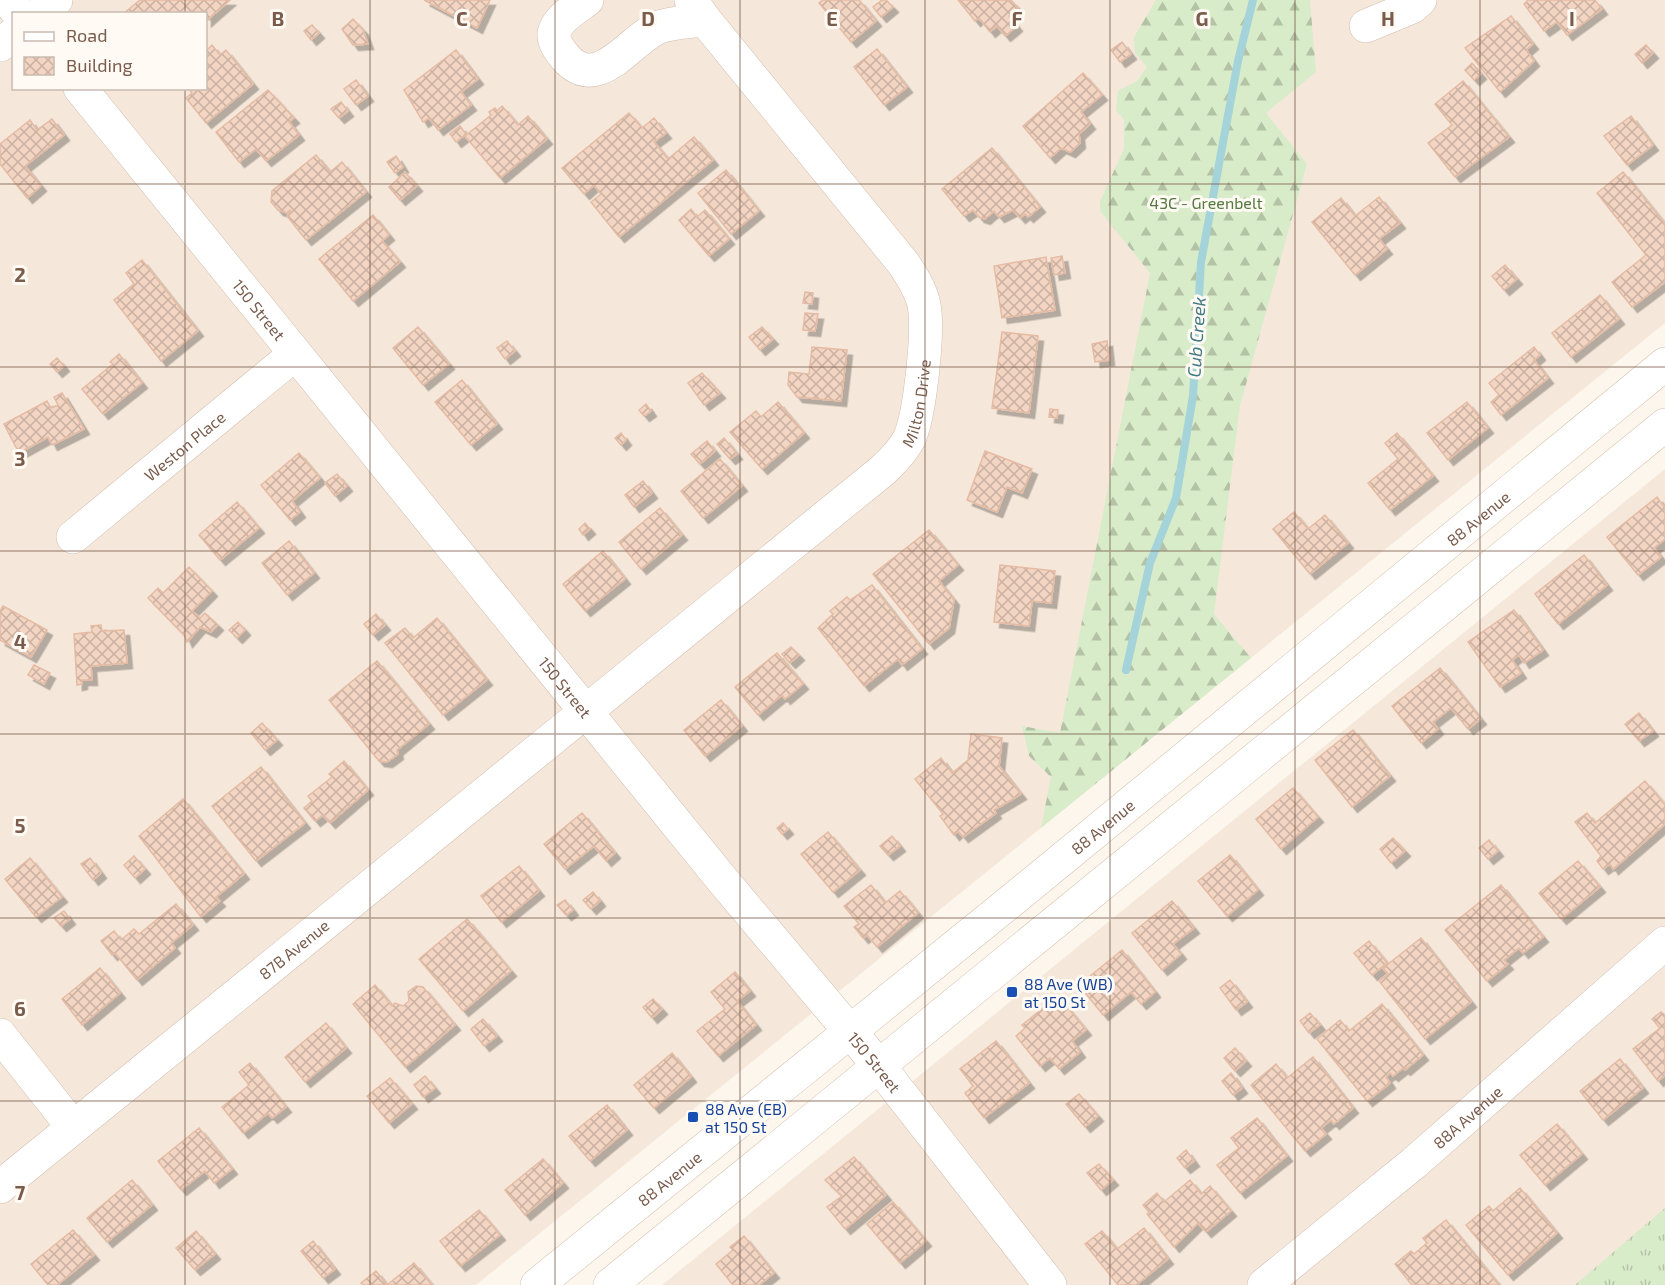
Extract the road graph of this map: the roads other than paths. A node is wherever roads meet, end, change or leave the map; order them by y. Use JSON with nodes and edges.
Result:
{"nodes":[{"id":1,"x":8,"y":0,"type":"edge"},
{"id":2,"x":56,"y":0,"type":"edge"},
{"id":3,"x":587,"y":0,"type":"edge"},
{"id":4,"x":1420,"y":0,"type":"edge"},
{"id":5,"x":698,"y":10,"type":"edge"},
{"id":6,"x":17,"y":12,"type":"edge"},
{"id":7,"x":41,"y":12,"type":"edge"},
{"id":8,"x":1366,"y":26,"type":"dead end"},
{"id":9,"x":12,"y":36,"type":"edge"},
{"id":10,"x":0,"y":45,"type":"edge"},
{"id":11,"x":82,"y":90,"type":"edge"},
{"id":12,"x":295,"y":354,"type":"junction"},
{"id":13,"x":1665,"y":364,"type":"edge"},
{"id":14,"x":1665,"y":425,"type":"edge"},
{"id":15,"x":73,"y":537,"type":"dead end"},
{"id":16,"x":585,"y":710,"type":"junction"},
{"id":17,"x":1665,"y":943,"type":"edge"},
{"id":18,"x":848,"y":1031,"type":"junction"},
{"id":19,"x":0,"y":1035,"type":"edge"},
{"id":20,"x":879,"y":1066,"type":"junction"},
{"id":21,"x":73,"y":1127,"type":"junction"},
{"id":22,"x":0,"y":1187,"type":"edge"},
{"id":23,"x":537,"y":1285,"type":"edge"},
{"id":24,"x":610,"y":1285,"type":"edge"},
{"id":25,"x":1050,"y":1285,"type":"edge"},
{"id":26,"x":1264,"y":1285,"type":"edge"}],
"edges":[{"from":1,"to":6,"type":"street"},
{"from":2,"to":7,"type":"street"},
{"from":3,"to":5,"type":"street","name":"Milton Drive"},
{"from":4,"to":8,"type":"street"},
{"from":5,"to":16,"type":"street","name":"Milton Drive"},
{"from":9,"to":10,"type":"street"},
{"from":11,"to":12,"type":"street","name":"150 Street"},
{"from":12,"to":15,"type":"street","name":"Weston Place"},
{"from":12,"to":16,"type":"street","name":"150 Street"},
{"from":13,"to":18,"type":"street","name":"88 Avenue"},
{"from":14,"to":20,"type":"street"},
{"from":16,"to":18,"type":"street","name":"150 Street"},
{"from":16,"to":21,"type":"street","name":"87B Avenue"},
{"from":17,"to":26,"type":"street","name":"88A Avenue"},
{"from":18,"to":20,"type":"street","name":"150 Street"},
{"from":18,"to":23,"type":"street","name":"88 Avenue"},
{"from":19,"to":21,"type":"street"},
{"from":20,"to":24,"type":"street"},
{"from":20,"to":25,"type":"street","name":"150 Street"},
{"from":21,"to":22,"type":"street","name":"87B Avenue"}]}
